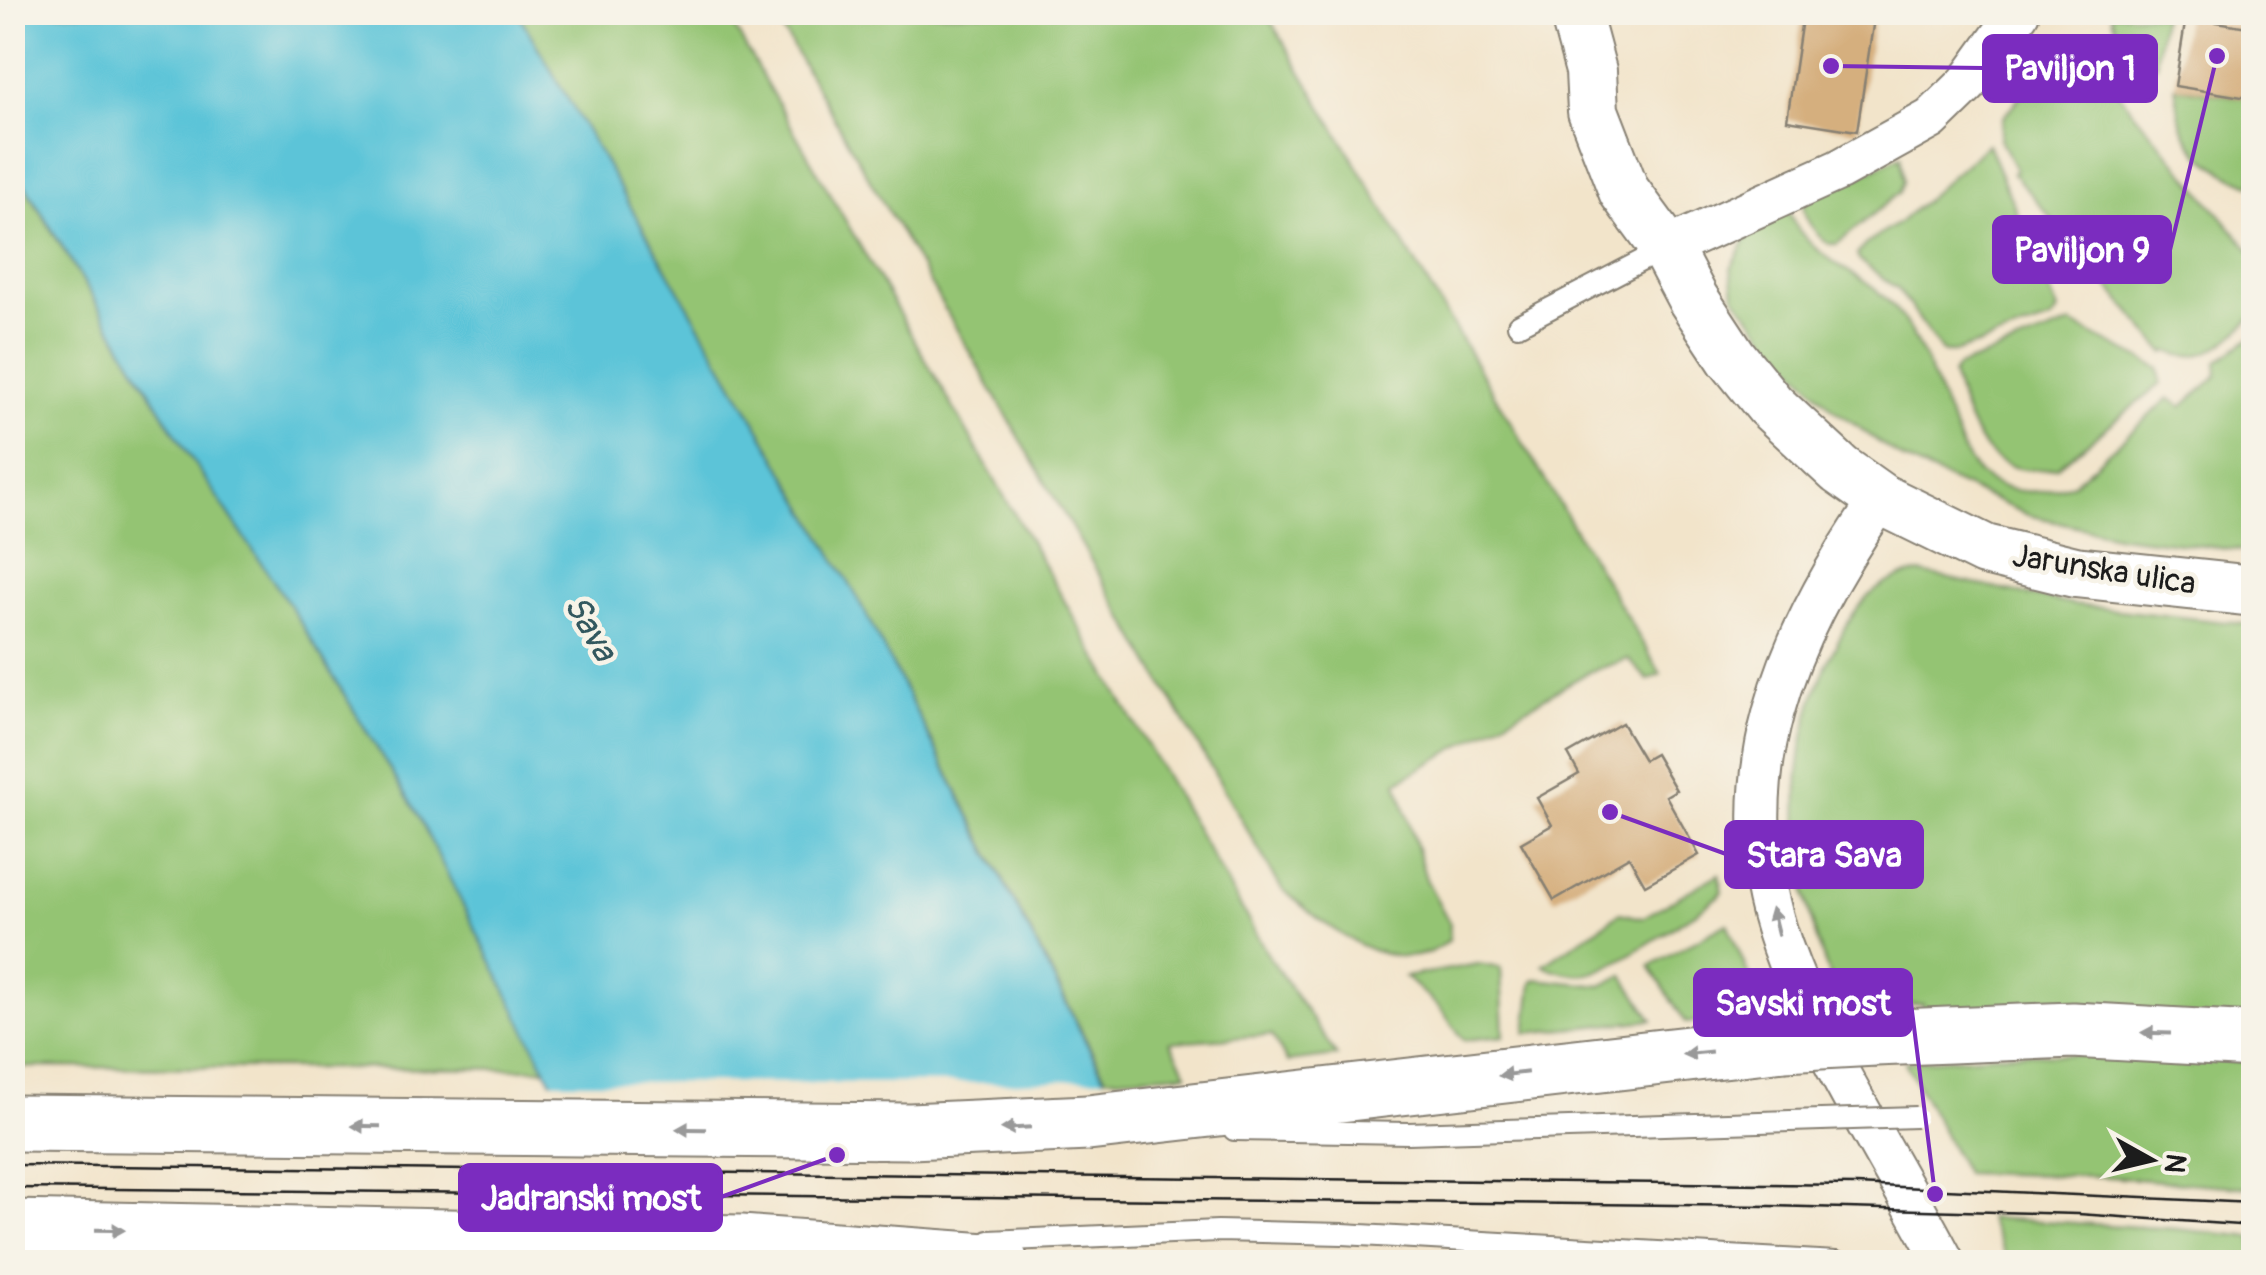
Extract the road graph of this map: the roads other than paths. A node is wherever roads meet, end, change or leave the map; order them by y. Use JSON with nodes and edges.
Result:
{"nodes":[{"id":1,"x":1575,"y":12,"type":"edge"},
{"id":2,"x":2018,"y":12,"type":"edge"},
{"id":3,"x":1666,"y":248,"type":"junction"},
{"id":4,"x":1518,"y":325,"type":"dead end"},
{"id":5,"x":1881,"y":499,"type":"junction"},
{"id":6,"x":2254,"y":591,"type":"edge"},
{"id":7,"x":2254,"y":1040,"type":"edge"},
{"id":8,"x":1916,"y":1117,"type":"dead end"},
{"id":9,"x":12,"y":1123,"type":"edge"},
{"id":10,"x":1088,"y":1124,"type":"junction"},
{"id":11,"x":12,"y":1228,"type":"edge"},
{"id":12,"x":827,"y":1249,"type":"junction"},
{"id":13,"x":1000,"y":1262,"type":"edge"},
{"id":14,"x":1836,"y":1262,"type":"edge"},
{"id":15,"x":1944,"y":1262,"type":"edge"}],
"edges":[{"from":1,"to":3,"type":"street","name":"Jarunska ulica"},
{"from":2,"to":3,"type":"street"},
{"from":3,"to":4,"type":"lane"},
{"from":3,"to":5,"type":"street","name":"Jarunska ulica"},
{"from":5,"to":6,"type":"street","name":"Jarunska ulica"},
{"from":15,"to":5,"type":"street","one_way":true},
{"from":7,"to":10,"type":"main road","one_way":true,"bridge":true},
{"from":8,"to":10,"type":"lane","bridge":true},
{"from":10,"to":9,"type":"main road","one_way":true},
{"from":11,"to":12,"type":"main road","one_way":true},
{"from":12,"to":13,"type":"main road"},
{"from":12,"to":14,"type":"lane"}]}
